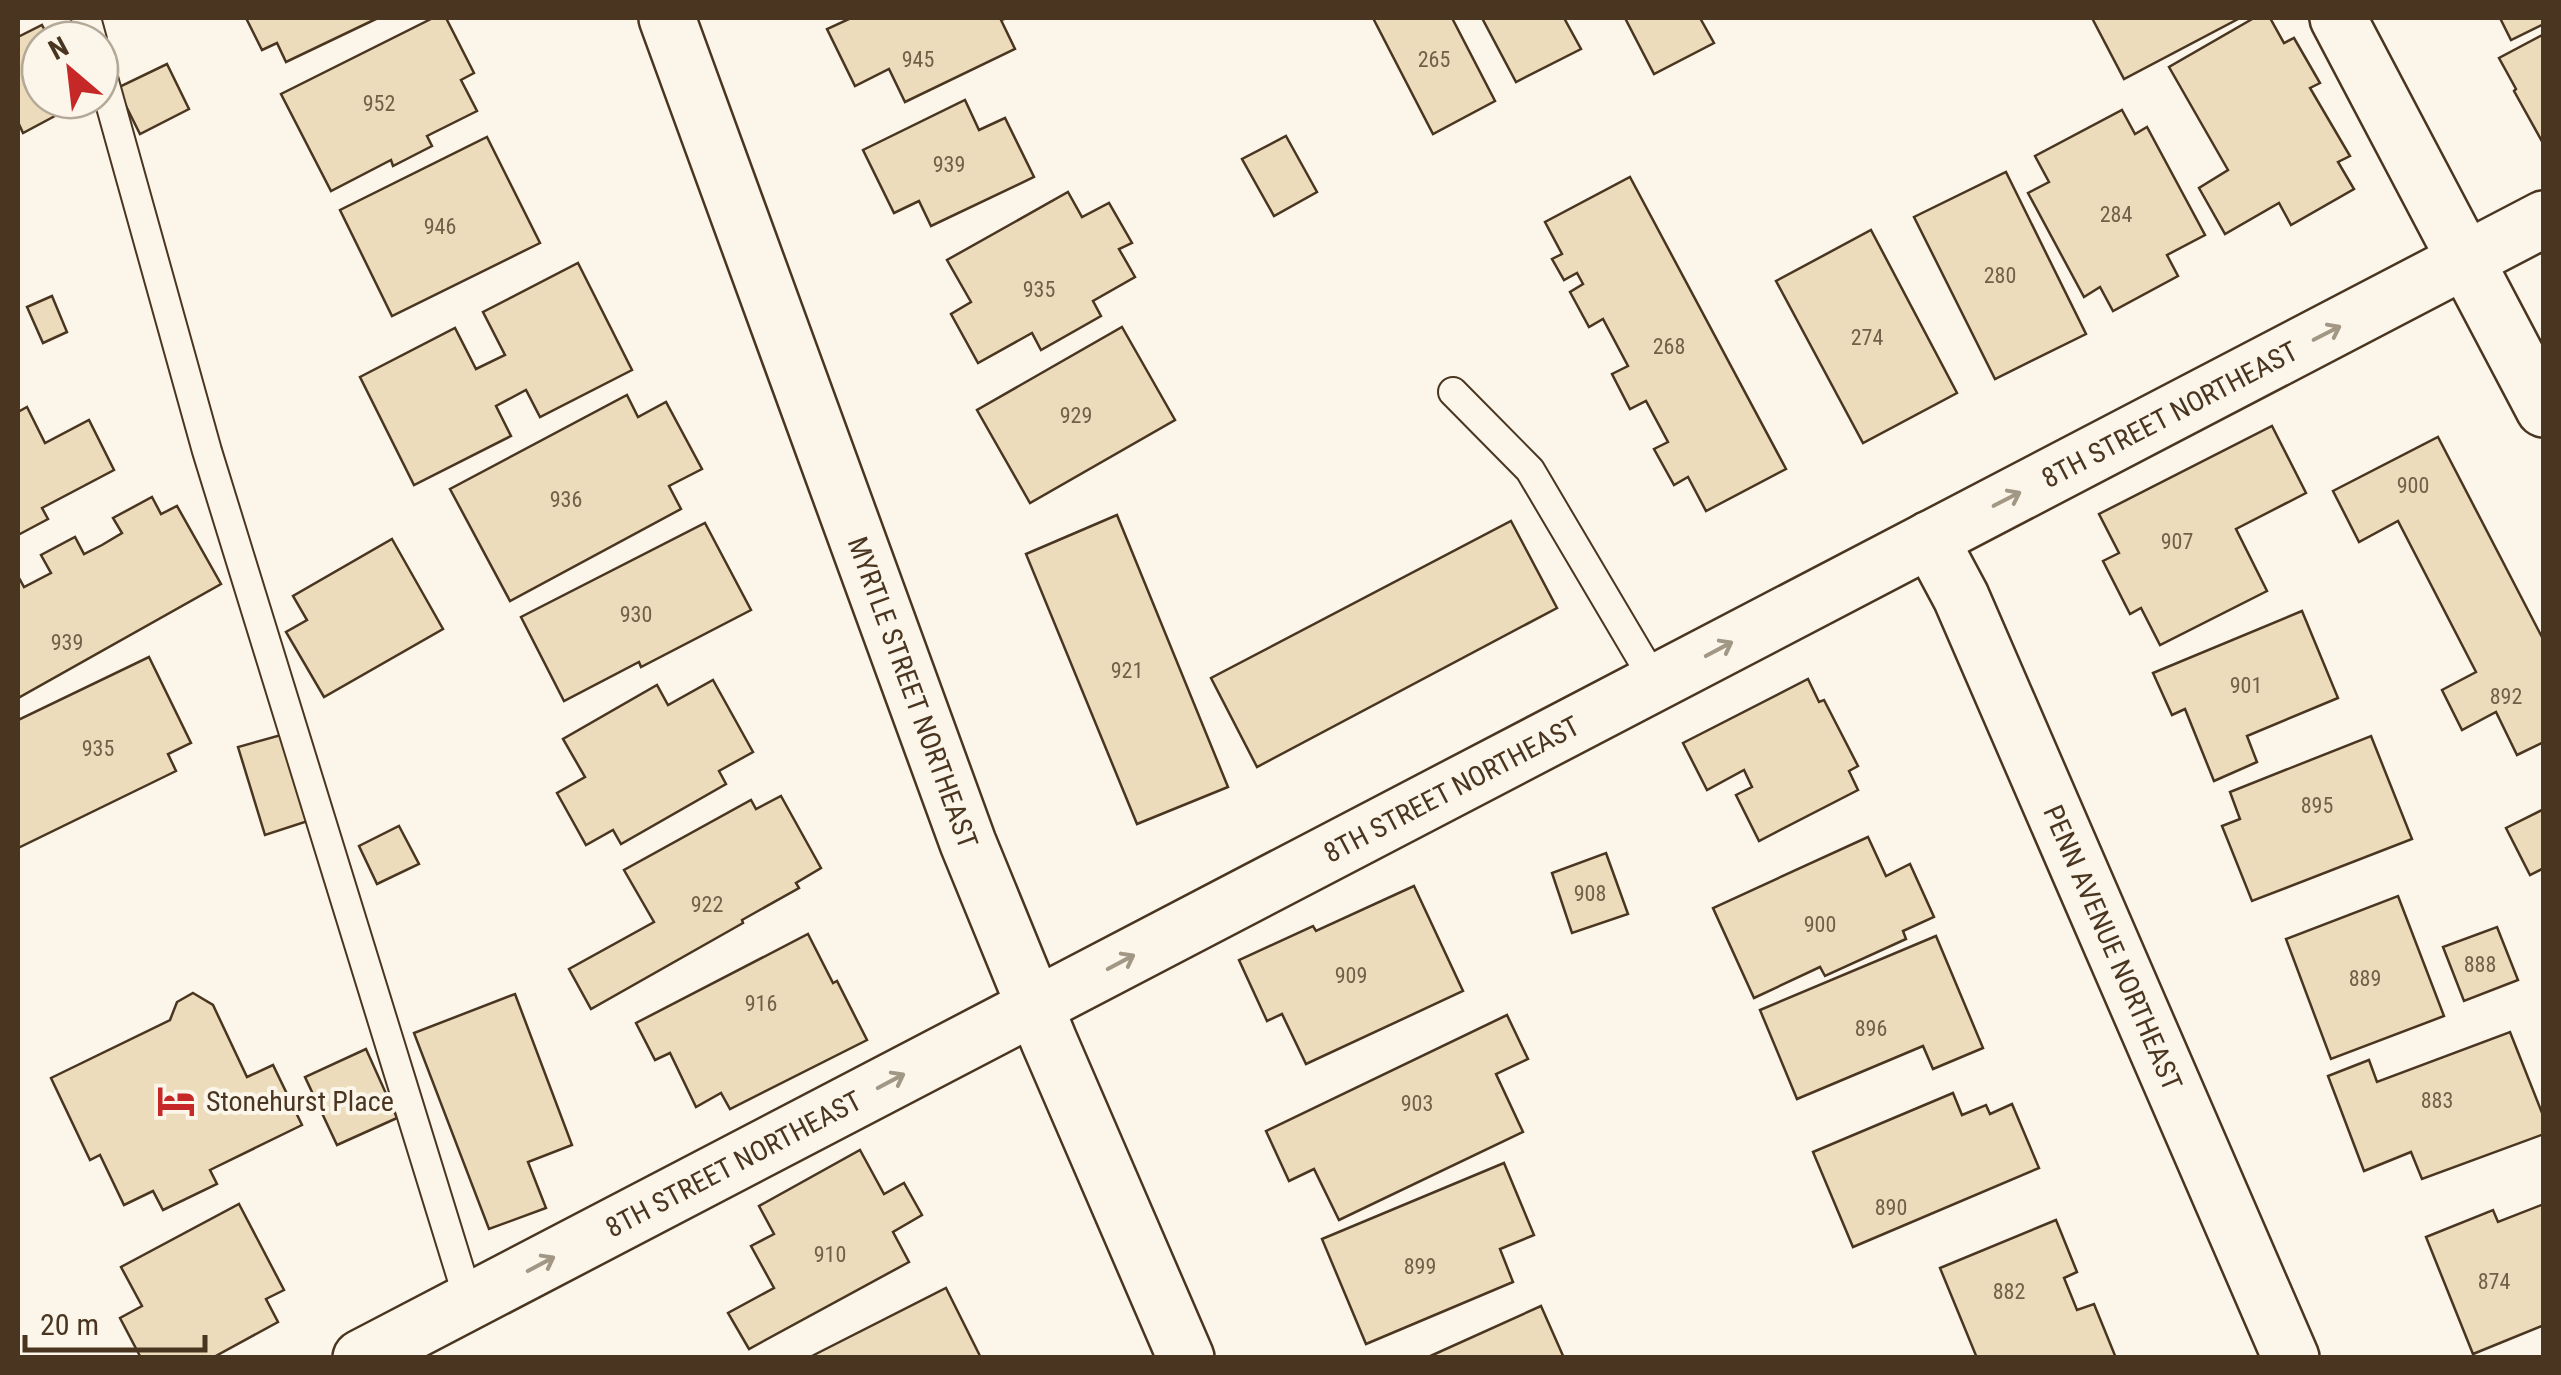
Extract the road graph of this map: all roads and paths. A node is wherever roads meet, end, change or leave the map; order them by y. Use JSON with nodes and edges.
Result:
{"nodes":[{"id":1,"x":670,"y":18,"type":"edge"},
{"id":2,"x":2338,"y":18,"type":"edge"},
{"id":3,"x":115,"y":120,"type":"edge"},
{"id":4,"x":2544,"y":219,"type":"edge"},
{"id":5,"x":2465,"y":260,"type":"junction"},
{"id":6,"x":1453,"y":392,"type":"dead end"},
{"id":7,"x":2544,"y":409,"type":"edge"},
{"id":8,"x":1930,"y":539,"type":"junction"},
{"id":9,"x":1656,"y":682,"type":"junction"},
{"id":10,"x":1034,"y":1006,"type":"junction"},
{"id":11,"x":469,"y":1301,"type":"junction"},
{"id":12,"x":361,"y":1358,"type":"edge"},
{"id":13,"x":1186,"y":1358,"type":"edge"},
{"id":14,"x":2290,"y":1358,"type":"edge"}],
"edges":[{"from":1,"to":10,"type":"street","name":"MYRTLE STREET NORTHEAST"},
{"from":2,"to":5,"type":"street"},
{"from":3,"to":11,"type":"lane"},
{"from":4,"to":5,"type":"street","name":"8TH STREET NORTHEAST"},
{"from":5,"to":7,"type":"street"},
{"from":8,"to":5,"type":"street","name":"8TH STREET NORTHEAST","one_way":true},
{"from":6,"to":9,"type":"lane"},
{"from":9,"to":8,"type":"street","name":"8TH STREET NORTHEAST","one_way":true},
{"from":8,"to":14,"type":"street","name":"PENN AVENUE NORTHEAST"},
{"from":10,"to":9,"type":"street","name":"8TH STREET NORTHEAST","one_way":true},
{"from":11,"to":10,"type":"street","name":"8TH STREET NORTHEAST","one_way":true},
{"from":10,"to":13,"type":"street","name":"MYRTLE STREET NORTHEAST"},
{"from":11,"to":12,"type":"street","name":"8TH STREET NORTHEAST"}]}
